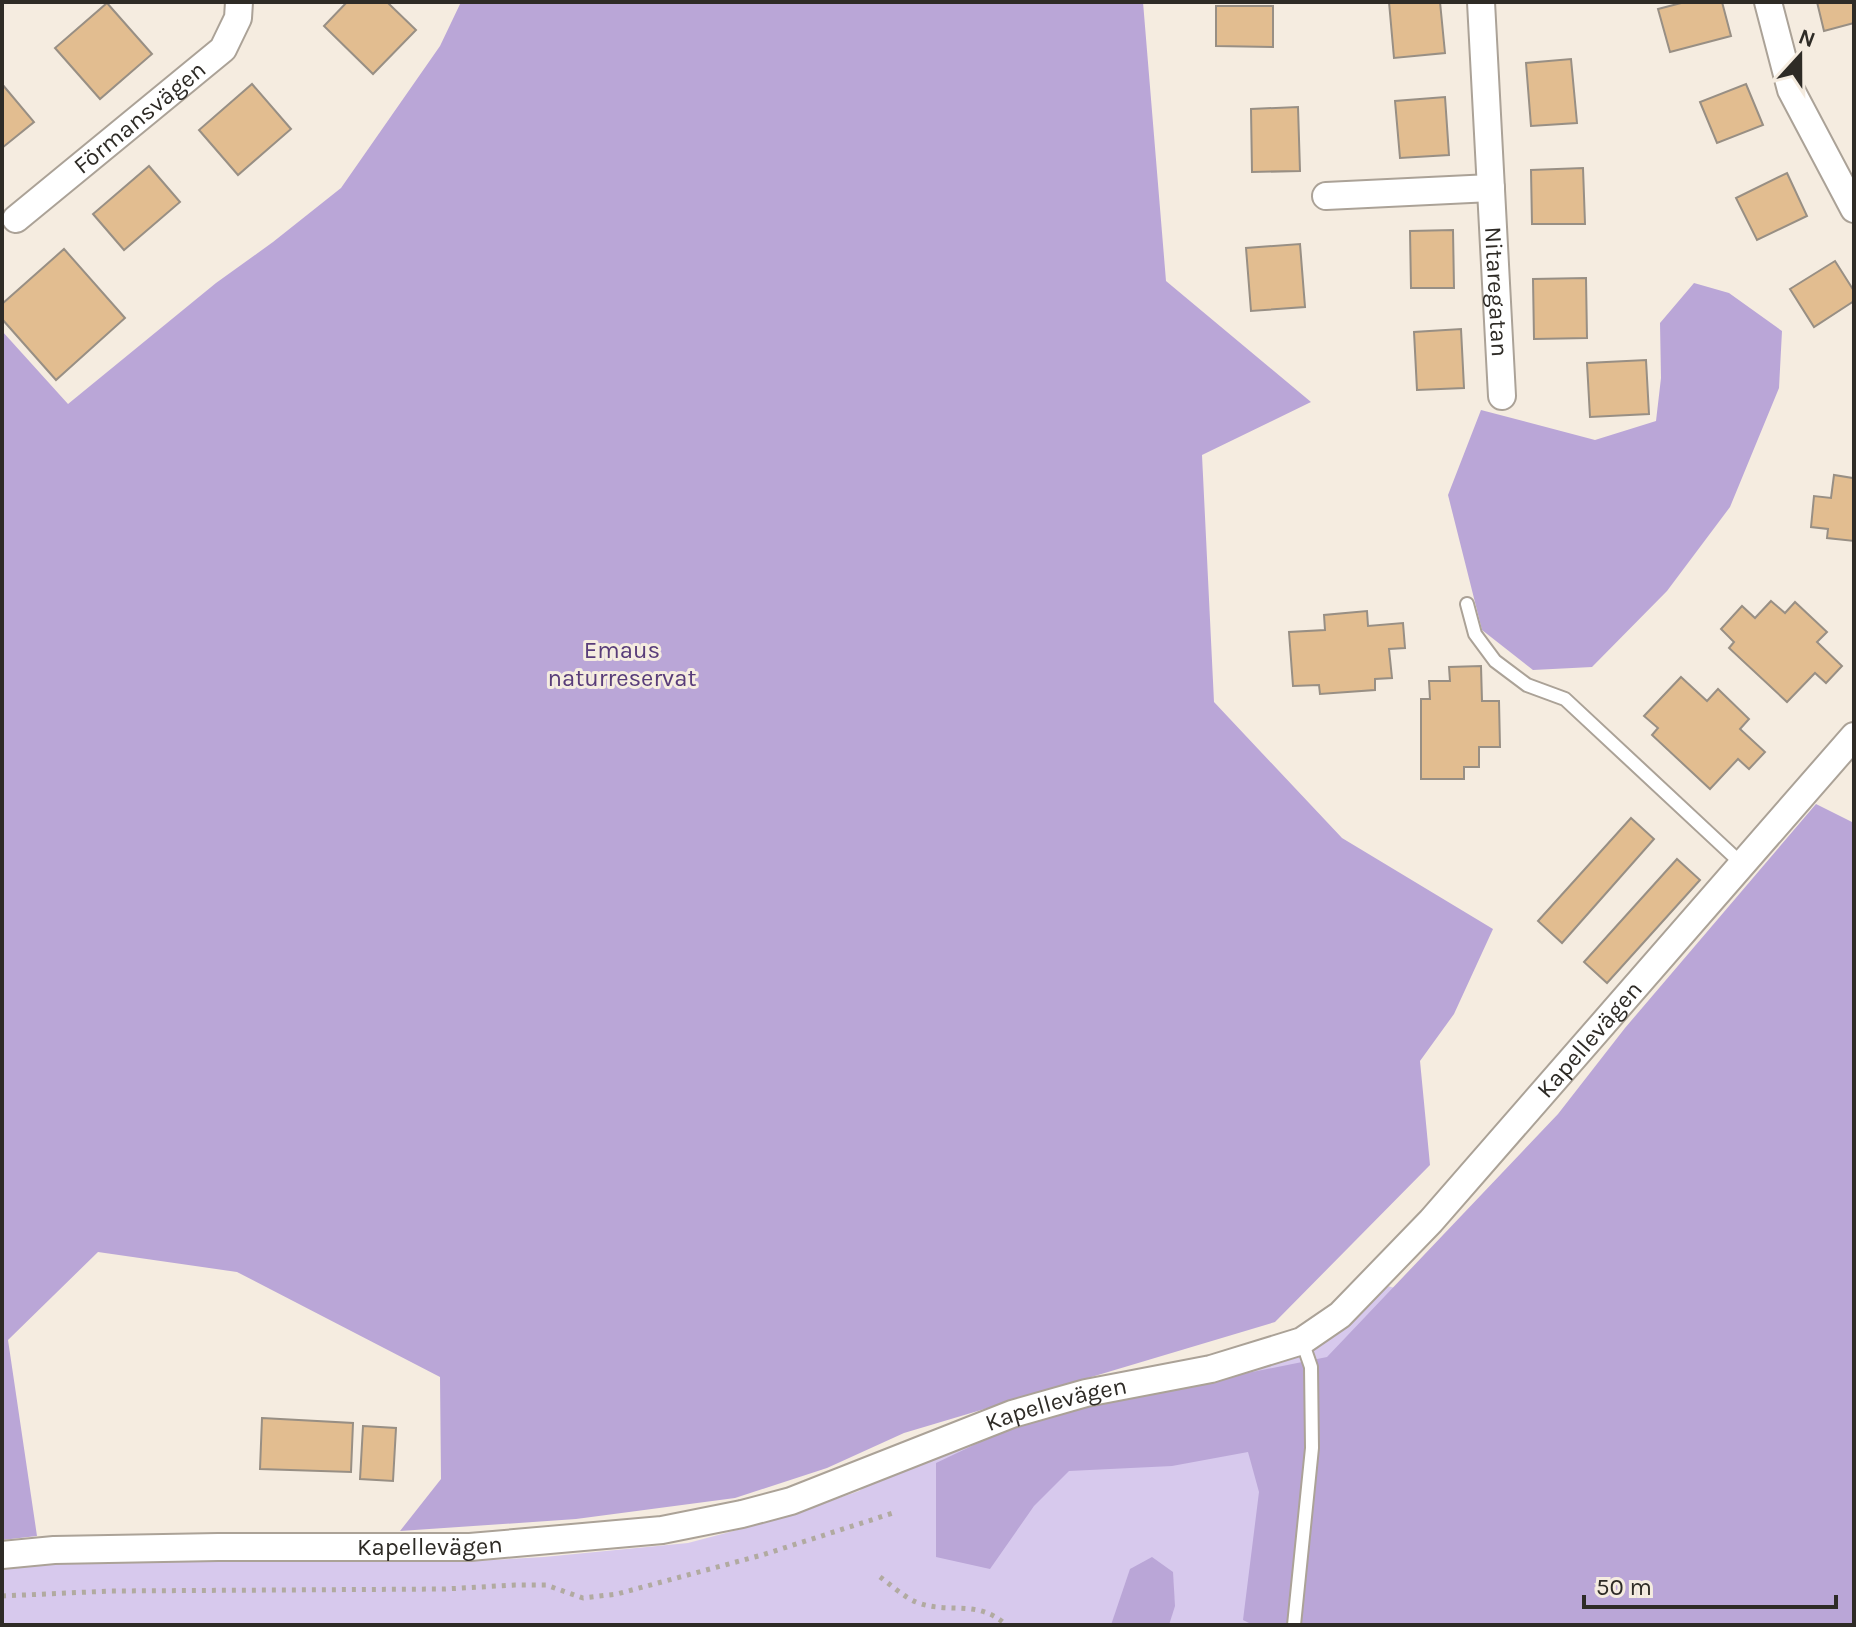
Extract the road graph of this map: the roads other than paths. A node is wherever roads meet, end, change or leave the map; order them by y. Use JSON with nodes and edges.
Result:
{"nodes":[{"id":1,"x":239,"y":2,"type":"edge"},
{"id":2,"x":1481,"y":2,"type":"edge"},
{"id":3,"x":1768,"y":2,"type":"edge"},
{"id":4,"x":1491,"y":188,"type":"junction"},
{"id":5,"x":1326,"y":196,"type":"dead end"},
{"id":6,"x":1854,"y":209,"type":"edge"},
{"id":7,"x":16,"y":219,"type":"dead end"},
{"id":8,"x":1502,"y":396,"type":"dead end"},
{"id":9,"x":1467,"y":604,"type":"dead end"},
{"id":10,"x":1854,"y":736,"type":"edge"},
{"id":11,"x":1742,"y":864,"type":"junction"},
{"id":12,"x":1302,"y":1341,"type":"junction"},
{"id":13,"x":2,"y":1555,"type":"edge"},
{"id":14,"x":1294,"y":1625,"type":"edge"}],
"edges":[{"from":1,"to":7,"type":"street","name":"Förmansvägen"},
{"from":2,"to":4,"type":"street","name":"Nitaregatan"},
{"from":3,"to":6,"type":"street"},
{"from":4,"to":5,"type":"street"},
{"from":4,"to":8,"type":"street","name":"Nitaregatan"},
{"from":9,"to":11,"type":"lane"},
{"from":10,"to":11,"type":"street","name":"Kapellevägen"},
{"from":11,"to":12,"type":"street","name":"Kapellevägen"},
{"from":12,"to":13,"type":"street","name":"Kapellevägen"},
{"from":12,"to":14,"type":"lane"}]}
